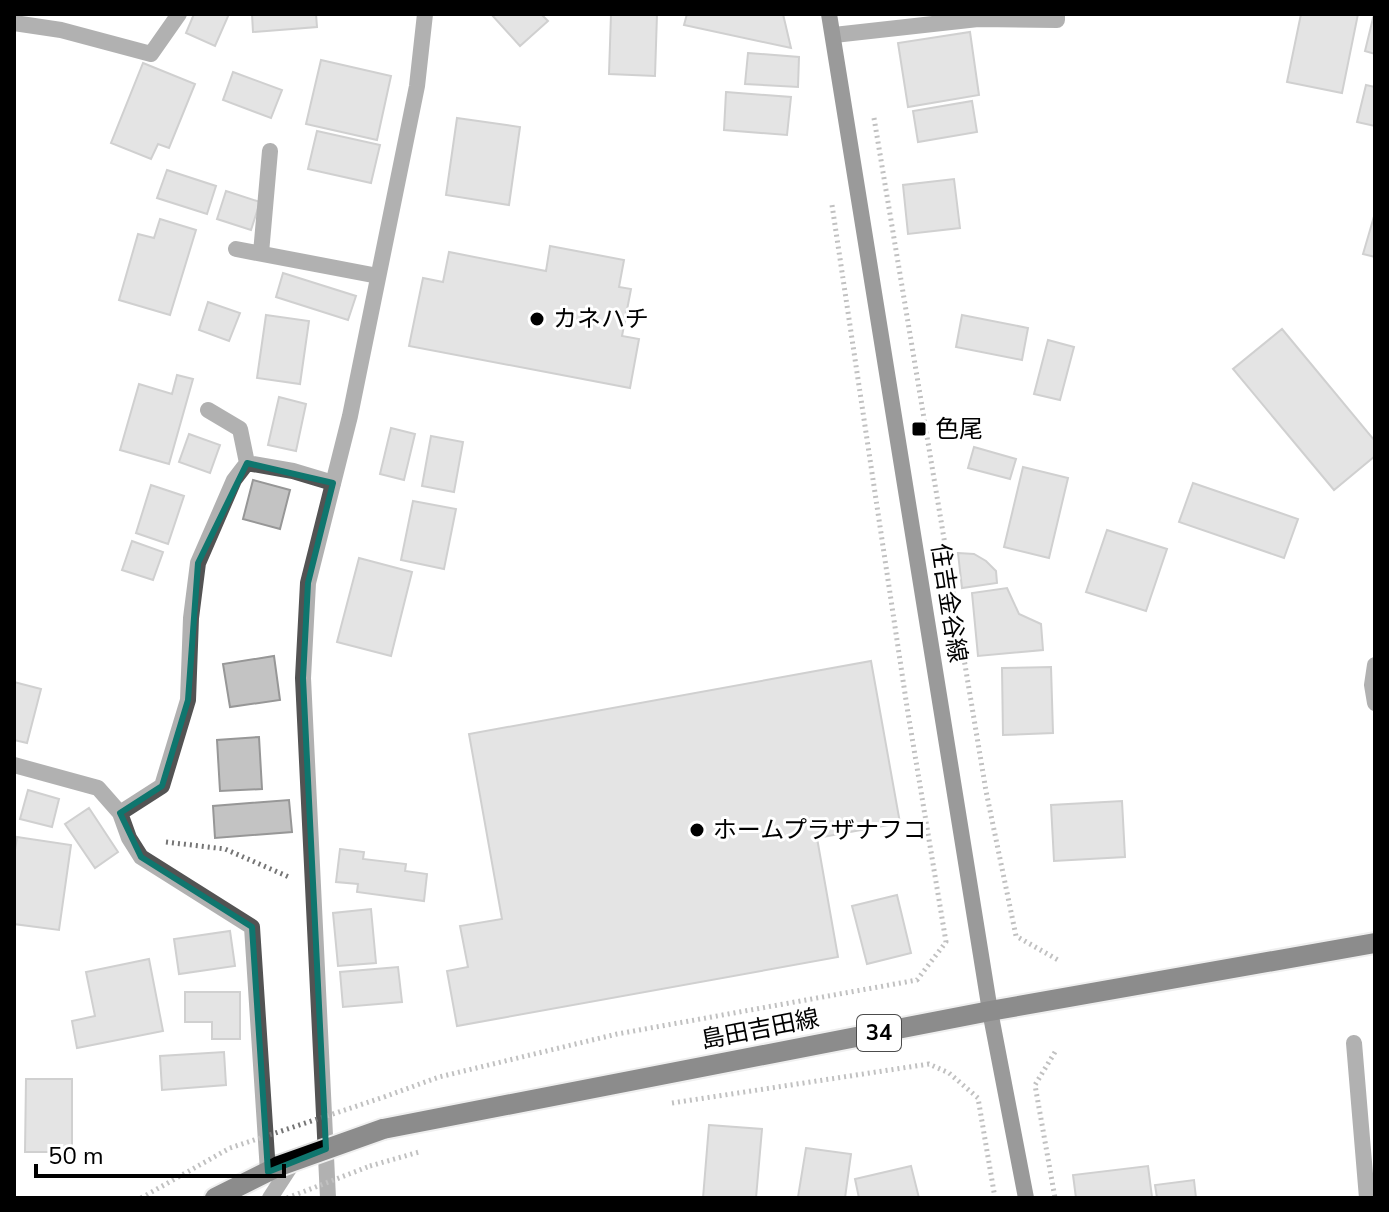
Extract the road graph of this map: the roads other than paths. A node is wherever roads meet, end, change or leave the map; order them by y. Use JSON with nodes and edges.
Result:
{"nodes":[{"id":1,"x":179,"y":14,"type":"edge"},
{"id":2,"x":425,"y":14,"type":"edge"},
{"id":3,"x":829,"y":14,"type":"edge"},
{"id":4,"x":1057,"y":14,"type":"edge"},
{"id":5,"x":14,"y":23,"type":"edge"},
{"id":6,"x":834,"y":35,"type":"junction"},
{"id":7,"x":270,"y":151,"type":"dead end"},
{"id":8,"x":236,"y":249,"type":"dead end"},
{"id":9,"x":261,"y":253,"type":"junction"},
{"id":10,"x":378,"y":276,"type":"junction"},
{"id":11,"x":208,"y":410,"type":"dead end"},
{"id":12,"x":247,"y":463,"type":"junction"},
{"id":13,"x":333,"y":483,"type":"junction"},
{"id":14,"x":1375,"y":665,"type":"edge"},
{"id":15,"x":1375,"y":703,"type":"edge"},
{"id":16,"x":14,"y":765,"type":"edge"},
{"id":17,"x":120,"y":813,"type":"junction"},
{"id":18,"x":1375,"y":943,"type":"edge"},
{"id":19,"x":990,"y":1011,"type":"junction"},
{"id":20,"x":1354,"y":1043,"type":"dead end"},
{"id":21,"x":280,"y":1166,"type":"junction"},
{"id":22,"x":215,"y":1198,"type":"edge"},
{"id":23,"x":270,"y":1198,"type":"edge"},
{"id":24,"x":328,"y":1198,"type":"edge"},
{"id":25,"x":1026,"y":1198,"type":"edge"},
{"id":26,"x":1367,"y":1198,"type":"edge"}],
"edges":[{"from":1,"to":5,"type":"street"},
{"from":2,"to":10,"type":"street"},
{"from":3,"to":6,"type":"main road","name":"住吉金谷線"},
{"from":4,"to":6,"type":"street"},
{"from":6,"to":19,"type":"main road","name":"住吉金谷線"},
{"from":7,"to":9,"type":"street"},
{"from":8,"to":9,"type":"street"},
{"from":9,"to":10,"type":"street"},
{"from":10,"to":13,"type":"street"},
{"from":11,"to":12,"type":"street"},
{"from":12,"to":13,"type":"street"},
{"from":12,"to":17,"type":"street"},
{"from":13,"to":24,"type":"street"},
{"from":14,"to":15,"type":"street"},
{"from":16,"to":17,"type":"street"},
{"from":17,"to":21,"type":"street"},
{"from":18,"to":19,"type":"main road","name":"島田吉田線","number":"34"},
{"from":19,"to":21,"type":"main road","name":"島田吉田線","number":"34","bridge":true},
{"from":19,"to":25,"type":"main road","name":"住吉金谷線"},
{"from":20,"to":26,"type":"street"},
{"from":21,"to":22,"type":"main road","name":"島田吉田線","number":"34"},
{"from":21,"to":23,"type":"street"}]}
